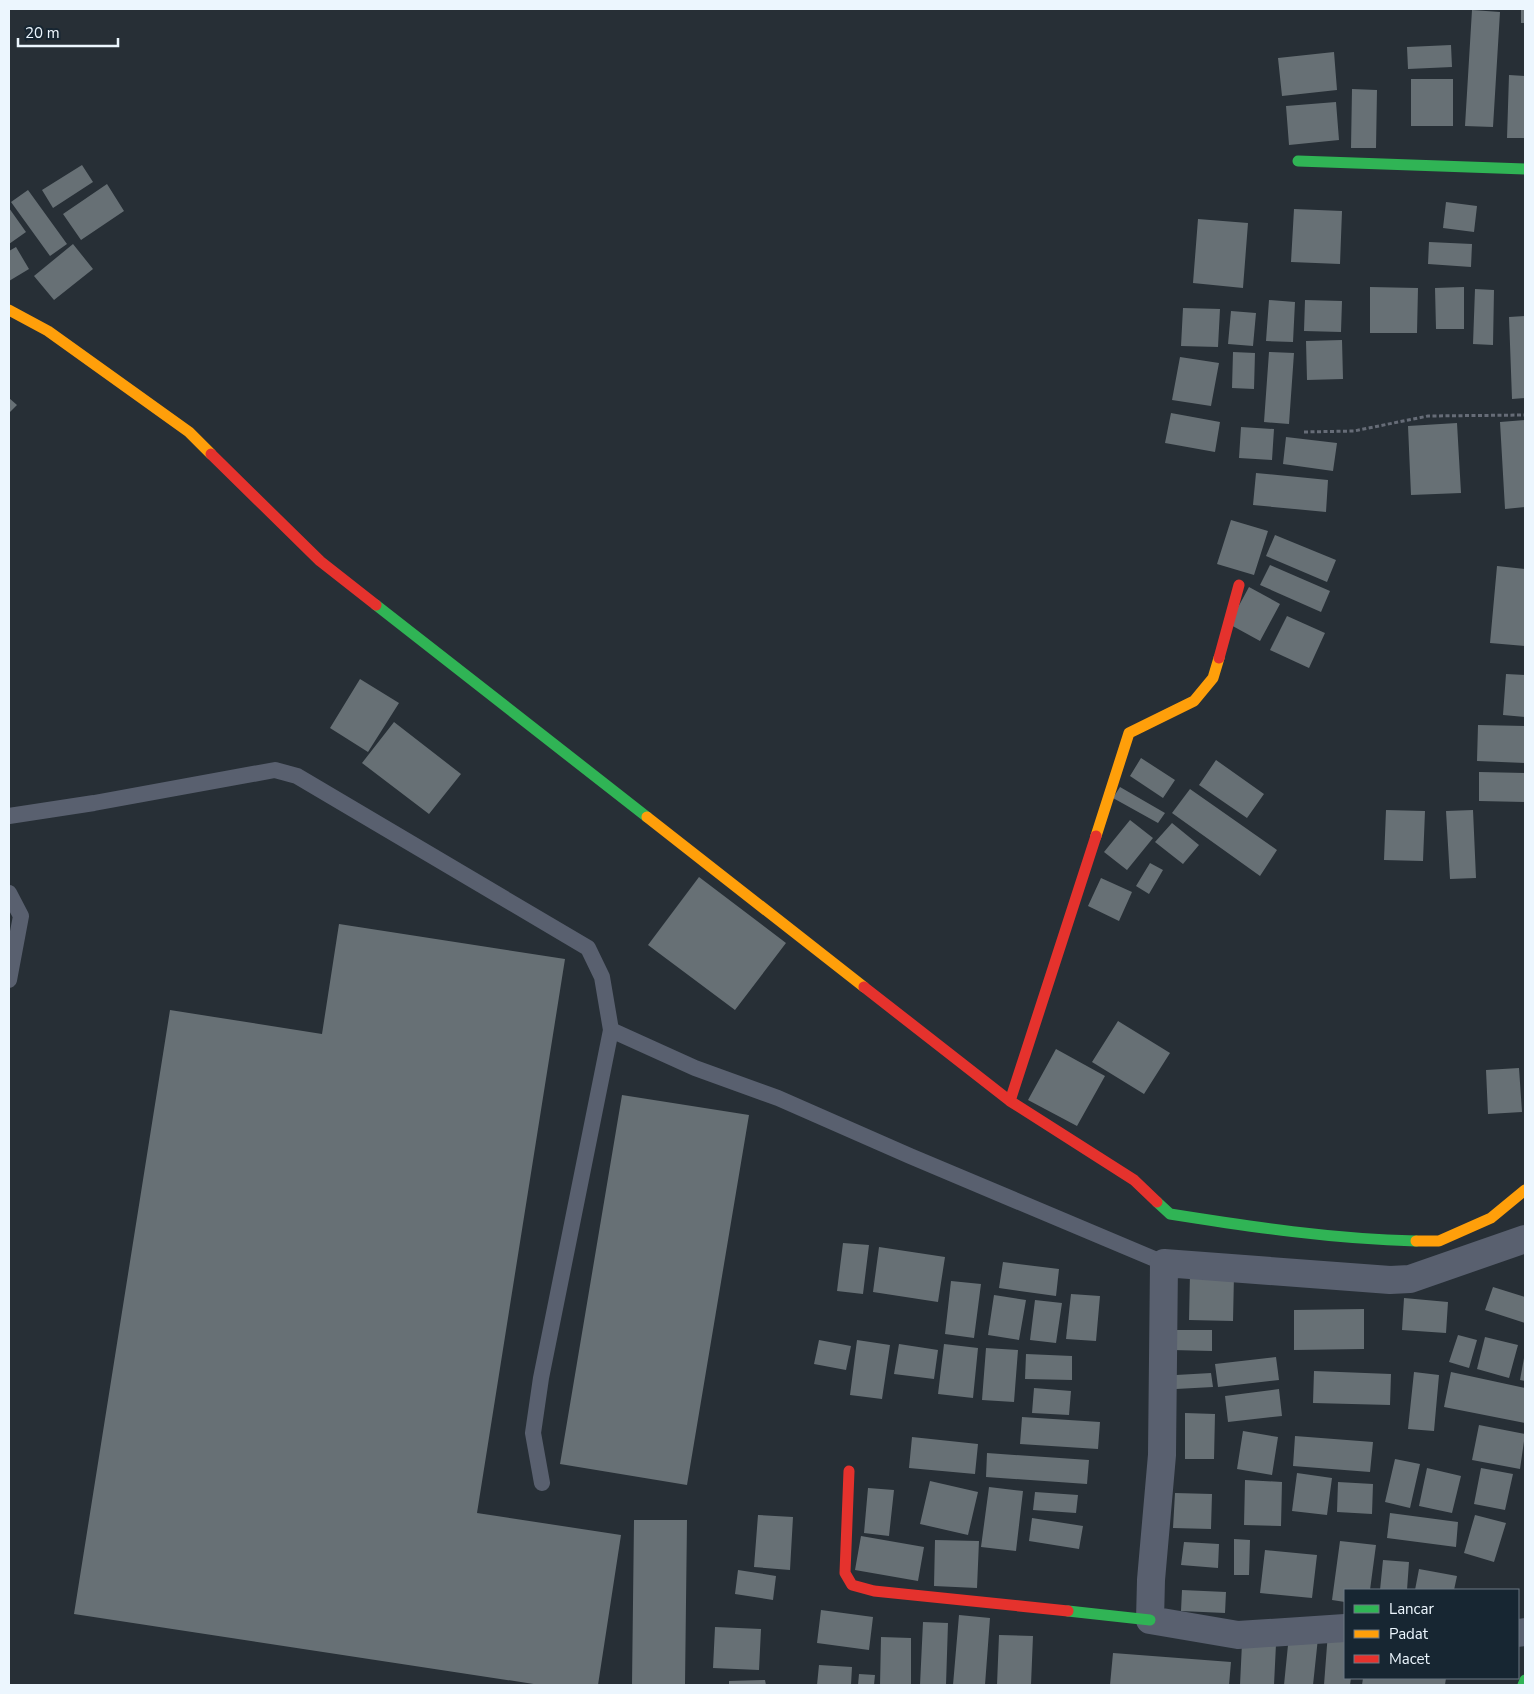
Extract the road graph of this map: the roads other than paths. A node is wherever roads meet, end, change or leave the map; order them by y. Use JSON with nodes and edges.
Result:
{"nodes":[{"id":1,"x":1298,"y":161,"type":"dead end"},
{"id":2,"x":1525,"y":169,"type":"edge"},
{"id":3,"x":9,"y":310,"type":"edge"},
{"id":4,"x":1239,"y":585,"type":"dead end"},
{"id":5,"x":9,"y":816,"type":"edge"},
{"id":6,"x":9,"y":893,"type":"edge"},
{"id":7,"x":9,"y":980,"type":"edge"},
{"id":8,"x":611,"y":1030,"type":"junction"},
{"id":9,"x":1010,"y":1101,"type":"junction"},
{"id":10,"x":1525,"y":1190,"type":"edge"},
{"id":11,"x":1525,"y":1239,"type":"edge"},
{"id":12,"x":1164,"y":1263,"type":"junction"},
{"id":13,"x":849,"y":1471,"type":"dead end"},
{"id":14,"x":542,"y":1483,"type":"dead end"},
{"id":15,"x":1150,"y":1620,"type":"junction"},
{"id":16,"x":1344,"y":1628,"type":"edge"},
{"id":17,"x":1525,"y":1680,"type":"edge"},
{"id":18,"x":1523,"y":1685,"type":"edge"}],
"edges":[{"from":1,"to":2,"type":"main road"},
{"from":3,"to":9,"type":"main road"},
{"from":4,"to":9,"type":"main road"},
{"from":5,"to":8,"type":"lane"},
{"from":6,"to":7,"type":"lane"},
{"from":8,"to":12,"type":"lane"},
{"from":8,"to":14,"type":"lane"},
{"from":9,"to":10,"type":"main road"},
{"from":11,"to":12,"type":"street"},
{"from":12,"to":15,"type":"street"},
{"from":13,"to":15,"type":"main road"},
{"from":15,"to":16,"type":"street"},
{"from":17,"to":18,"type":"main road"}]}
